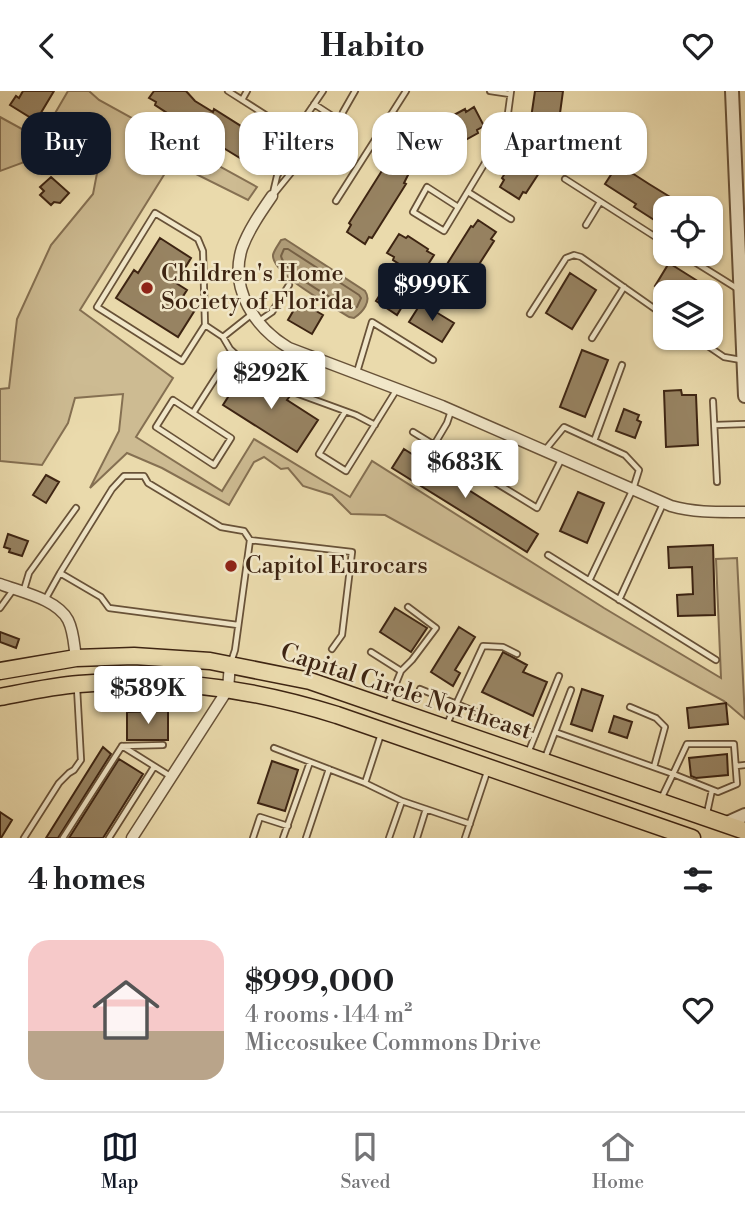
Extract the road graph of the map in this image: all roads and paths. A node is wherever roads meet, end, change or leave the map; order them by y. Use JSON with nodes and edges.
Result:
{"nodes":[{"id":1,"x":228,"y":91,"type":"edge"},
{"id":2,"x":247,"y":91,"type":"edge"},
{"id":3,"x":323,"y":91,"type":"edge"},
{"id":4,"x":355,"y":91,"type":"edge"},
{"id":5,"x":406,"y":91,"type":"edge"},
{"id":6,"x":490,"y":91,"type":"edge"},
{"id":7,"x":732,"y":91,"type":"edge"},
{"id":8,"x":510,"y":93,"type":"edge"},
{"id":9,"x":242,"y":100,"type":"junction"},
{"id":10,"x":314,"y":104,"type":"junction"},
{"id":11,"x":261,"y":112,"type":"edge"},
{"id":12,"x":309,"y":112,"type":"edge"},
{"id":13,"x":326,"y":112,"type":"edge"},
{"id":14,"x":344,"y":112,"type":"edge"},
{"id":15,"x":278,"y":175,"type":"edge"},
{"id":16,"x":289,"y":175,"type":"edge"},
{"id":17,"x":565,"y":179,"type":"dead end"},
{"id":18,"x":468,"y":192,"type":"junction"},
{"id":19,"x":272,"y":196,"type":"junction"},
{"id":20,"x":336,"y":201,"type":"dead end"},
{"id":21,"x":600,"y":202,"type":"junction"},
{"id":22,"x":458,"y":207,"type":"junction"},
{"id":23,"x":511,"y":219,"type":"dead end"},
{"id":24,"x":586,"y":225,"type":"dead end"},
{"id":25,"x":653,"y":235,"type":"edge"},
{"id":26,"x":701,"y":266,"type":"edge"},
{"id":27,"x":289,"y":285,"type":"dead end"},
{"id":28,"x":624,"y":287,"type":"junction"},
{"id":29,"x":741,"y":291,"type":"junction"},
{"id":30,"x":653,"y":308,"type":"edge"},
{"id":31,"x":530,"y":314,"type":"dead end"},
{"id":32,"x":255,"y":319,"type":"junction"},
{"id":33,"x":205,"y":325,"type":"junction"},
{"id":34,"x":223,"y":337,"type":"junction"},
{"id":35,"x":592,"y":338,"type":"dead end"},
{"id":36,"x":714,"y":350,"type":"edge"},
{"id":37,"x":234,"y":353,"type":"junction"},
{"id":38,"x":433,"y":360,"type":"dead end"},
{"id":39,"x":744,"y":361,"type":"edge"},
{"id":40,"x":622,"y":365,"type":"dead end"},
{"id":41,"x":357,"y":372,"type":"junction"},
{"id":42,"x":279,"y":385,"type":"dead end"},
{"id":43,"x":398,"y":388,"type":"junction"},
{"id":44,"x":293,"y":392,"type":"dead end"},
{"id":45,"x":745,"y":396,"type":"edge"},
{"id":46,"x":713,"y":401,"type":"dead end"},
{"id":47,"x":451,"y":410,"type":"junction"},
{"id":48,"x":345,"y":412,"type":"junction"},
{"id":49,"x":193,"y":414,"type":"junction"},
{"id":50,"x":745,"y":424,"type":"edge"},
{"id":51,"x":375,"y":425,"type":"junction"},
{"id":52,"x":715,"y":425,"type":"junction"},
{"id":53,"x":413,"y":432,"type":"dead end"},
{"id":54,"x":594,"y":440,"type":"junction"},
{"id":55,"x":434,"y":445,"type":"junction"},
{"id":56,"x":545,"y":450,"type":"junction"},
{"id":57,"x":563,"y":457,"type":"junction"},
{"id":58,"x":717,"y":482,"type":"dead end"},
{"id":59,"x":633,"y":489,"type":"junction"},
{"id":60,"x":663,"y":503,"type":"junction"},
{"id":61,"x":76,"y":508,"type":"dead end"},
{"id":62,"x":745,"y":512,"type":"edge"},
{"id":63,"x":250,"y":540,"type":"junction"},
{"id":64,"x":548,"y":555,"type":"dead end"},
{"id":65,"x":60,"y":573,"type":"junction"},
{"id":66,"x":589,"y":581,"type":"junction"},
{"id":67,"x":0,"y":584,"type":"edge"},
{"id":68,"x":18,"y":591,"type":"junction"},
{"id":69,"x":620,"y":600,"type":"junction"},
{"id":70,"x":45,"y":601,"type":"junction"},
{"id":71,"x":408,"y":607,"type":"dead end"},
{"id":72,"x":0,"y":608,"type":"edge"},
{"id":73,"x":238,"y":625,"type":"junction"},
{"id":74,"x":332,"y":649,"type":"dead end"},
{"id":75,"x":371,"y":652,"type":"dead end"},
{"id":76,"x":517,"y":654,"type":"dead end"},
{"id":77,"x":76,"y":659,"type":"junction"},
{"id":78,"x":716,"y":660,"type":"dead end"},
{"id":79,"x":230,"y":664,"type":"junction"},
{"id":80,"x":0,"y":671,"type":"edge"},
{"id":81,"x":401,"y":671,"type":"junction"},
{"id":82,"x":559,"y":676,"type":"dead end"},
{"id":83,"x":76,"y":684,"type":"junction"},
{"id":84,"x":228,"y":689,"type":"junction"},
{"id":85,"x":420,"y":689,"type":"dead end"},
{"id":86,"x":571,"y":691,"type":"dead end"},
{"id":87,"x":0,"y":697,"type":"edge"},
{"id":88,"x":456,"y":704,"type":"junction"},
{"id":89,"x":386,"y":706,"type":"junction"},
{"id":90,"x":630,"y":707,"type":"dead end"},
{"id":91,"x":446,"y":726,"type":"junction"},
{"id":92,"x":382,"y":731,"type":"junction"},
{"id":93,"x":555,"y":731,"type":"junction"},
{"id":94,"x":535,"y":736,"type":"junction"},
{"id":95,"x":163,"y":745,"type":"dead end"},
{"id":96,"x":122,"y":746,"type":"junction"},
{"id":97,"x":274,"y":748,"type":"dead end"},
{"id":98,"x":528,"y":754,"type":"junction"},
{"id":99,"x":544,"y":760,"type":"junction"},
{"id":100,"x":310,"y":762,"type":"junction"},
{"id":101,"x":745,"y":765,"type":"edge"},
{"id":102,"x":736,"y":766,"type":"junction"},
{"id":103,"x":154,"y":767,"type":"junction"},
{"id":104,"x":654,"y":767,"type":"junction"},
{"id":105,"x":488,"y":768,"type":"junction"},
{"id":106,"x":329,"y":769,"type":"junction"},
{"id":107,"x":673,"y":774,"type":"junction"},
{"id":108,"x":171,"y":777,"type":"junction"},
{"id":109,"x":365,"y":783,"type":"junction"},
{"id":110,"x":534,"y":784,"type":"junction"},
{"id":111,"x":712,"y":790,"type":"junction"},
{"id":112,"x":402,"y":801,"type":"junction"},
{"id":113,"x":660,"y":801,"type":"junction"},
{"id":114,"x":426,"y":809,"type":"junction"},
{"id":115,"x":745,"y":815,"type":"edge"},
{"id":116,"x":706,"y":817,"type":"junction"},
{"id":117,"x":470,"y":824,"type":"junction"},
{"id":118,"x":725,"y":824,"type":"junction"},
{"id":119,"x":288,"y":826,"type":"junction"},
{"id":120,"x":745,"y":831,"type":"edge"},
{"id":121,"x":672,"y":835,"type":"edge"},
{"id":122,"x":24,"y":838,"type":"edge"},
{"id":123,"x":64,"y":838,"type":"edge"},
{"id":124,"x":109,"y":838,"type":"edge"},
{"id":125,"x":132,"y":838,"type":"edge"},
{"id":126,"x":253,"y":838,"type":"edge"},
{"id":127,"x":283,"y":838,"type":"edge"},
{"id":128,"x":306,"y":838,"type":"edge"},
{"id":129,"x":389,"y":838,"type":"edge"},
{"id":130,"x":416,"y":838,"type":"edge"},
{"id":131,"x":465,"y":838,"type":"edge"},
{"id":132,"x":692,"y":838,"type":"edge"}],
"edges":[{"from":1,"to":9,"type":"lane"},
{"from":2,"to":9,"type":"lane"},
{"from":3,"to":10,"type":"lane"},
{"from":4,"to":14,"type":"lane"},
{"from":5,"to":20,"type":"lane"},
{"from":6,"to":8,"type":"lane"},
{"from":7,"to":29,"type":"street"},
{"from":8,"to":18,"type":"lane"},
{"from":9,"to":11,"type":"lane"},
{"from":10,"to":12,"type":"lane"},
{"from":10,"to":13,"type":"lane"},
{"from":15,"to":19,"type":"lane"},
{"from":16,"to":19,"type":"lane"},
{"from":17,"to":21,"type":"lane"},
{"from":18,"to":22,"type":"lane"},
{"from":18,"to":23,"type":"lane"},
{"from":19,"to":32,"type":"street"},
{"from":21,"to":24,"type":"lane"},
{"from":21,"to":25,"type":"lane"},
{"from":22,"to":22,"type":"lane"},
{"from":26,"to":29,"type":"lane"},
{"from":27,"to":32,"type":"lane"},
{"from":28,"to":30,"type":"lane"},
{"from":28,"to":31,"type":"lane"},
{"from":28,"to":35,"type":"lane"},
{"from":29,"to":39,"type":"street"},
{"from":32,"to":34,"type":"lane"},
{"from":32,"to":41,"type":"street"},
{"from":33,"to":33,"type":"lane"},
{"from":33,"to":34,"type":"lane"},
{"from":34,"to":37,"type":"lane"},
{"from":36,"to":39,"type":"lane"},
{"from":37,"to":42,"type":"lane"},
{"from":37,"to":49,"type":"lane"},
{"from":38,"to":41,"type":"lane"},
{"from":39,"to":45,"type":"street"},
{"from":40,"to":54,"type":"lane"},
{"from":41,"to":43,"type":"street"},
{"from":43,"to":47,"type":"street"},
{"from":43,"to":51,"type":"lane"},
{"from":44,"to":48,"type":"lane"},
{"from":46,"to":52,"type":"lane"},
{"from":47,"to":55,"type":"lane"},
{"from":47,"to":56,"type":"street"},
{"from":48,"to":51,"type":"lane"},
{"from":48,"to":51,"type":"lane"},
{"from":49,"to":49,"type":"lane"},
{"from":50,"to":52,"type":"lane"},
{"from":52,"to":58,"type":"lane"},
{"from":53,"to":55,"type":"lane"},
{"from":54,"to":56,"type":"lane"},
{"from":54,"to":59,"type":"lane"},
{"from":55,"to":57,"type":"lane"},
{"from":56,"to":57,"type":"street"},
{"from":57,"to":59,"type":"street"},
{"from":59,"to":60,"type":"street"},
{"from":59,"to":66,"type":"lane"},
{"from":60,"to":62,"type":"street"},
{"from":60,"to":69,"type":"lane"},
{"from":61,"to":68,"type":"lane"},
{"from":63,"to":65,"type":"lane"},
{"from":63,"to":73,"type":"lane"},
{"from":63,"to":74,"type":"lane"},
{"from":64,"to":66,"type":"lane"},
{"from":65,"to":70,"type":"lane"},
{"from":65,"to":73,"type":"lane"},
{"from":66,"to":69,"type":"lane"},
{"from":67,"to":68,"type":"street"},
{"from":68,"to":70,"type":"street"},
{"from":68,"to":72,"type":"lane"},
{"from":69,"to":78,"type":"lane"},
{"from":70,"to":77,"type":"street"},
{"from":71,"to":81,"type":"lane"},
{"from":73,"to":79,"type":"lane"},
{"from":75,"to":81,"type":"lane"},
{"from":76,"to":88,"type":"lane"},
{"from":77,"to":79,"type":"main road","name":"Capital Circle Northeast"},
{"from":77,"to":80,"type":"main road","name":"Capital Circle Northeast"},
{"from":77,"to":83,"type":"main road"},
{"from":79,"to":84,"type":"street"},
{"from":79,"to":89,"type":"main road","name":"Capital Circle Northeast"},
{"from":81,"to":89,"type":"lane"},
{"from":82,"to":94,"type":"lane"},
{"from":83,"to":84,"type":"main road","name":"Capital Circle Northeast"},
{"from":83,"to":87,"type":"main road","name":"Capital Circle Northeast"},
{"from":83,"to":122,"type":"lane"},
{"from":84,"to":92,"type":"main road","name":"Capital Circle Northeast"},
{"from":84,"to":108,"type":"street"},
{"from":85,"to":88,"type":"lane"},
{"from":86,"to":93,"type":"lane"},
{"from":88,"to":91,"type":"lane"},
{"from":88,"to":94,"type":"lane"},
{"from":89,"to":91,"type":"main road","name":"Capital Circle Northeast"},
{"from":89,"to":92,"type":"main road"},
{"from":90,"to":104,"type":"lane"},
{"from":91,"to":98,"type":"main road","name":"Capital Circle Northeast"},
{"from":92,"to":105,"type":"main road","name":"Capital Circle Northeast"},
{"from":92,"to":109,"type":"lane"},
{"from":93,"to":99,"type":"lane"},
{"from":93,"to":104,"type":"lane"},
{"from":94,"to":98,"type":"lane"},
{"from":95,"to":96,"type":"lane"},
{"from":96,"to":103,"type":"lane"},
{"from":96,"to":123,"type":"lane"},
{"from":97,"to":100,"type":"lane"},
{"from":98,"to":99,"type":"main road","name":"Capital Circle Northeast"},
{"from":99,"to":110,"type":"main road"},
{"from":99,"to":113,"type":"main road","name":"Capital Circle Northeast"},
{"from":100,"to":106,"type":"lane"},
{"from":100,"to":119,"type":"lane"},
{"from":101,"to":102,"type":"lane"},
{"from":102,"to":107,"type":"lane"},
{"from":102,"to":111,"type":"lane"},
{"from":103,"to":108,"type":"lane"},
{"from":103,"to":124,"type":"lane"},
{"from":104,"to":107,"type":"lane"},
{"from":105,"to":110,"type":"main road","name":"Capital Circle Northeast"},
{"from":105,"to":117,"type":"lane"},
{"from":106,"to":109,"type":"lane"},
{"from":106,"to":128,"type":"lane"},
{"from":107,"to":111,"type":"lane"},
{"from":107,"to":113,"type":"lane"},
{"from":108,"to":125,"type":"street"},
{"from":109,"to":112,"type":"lane"},
{"from":110,"to":121,"type":"main road","name":"Capital Circle Northeast"},
{"from":111,"to":116,"type":"lane"},
{"from":112,"to":114,"type":"lane"},
{"from":112,"to":129,"type":"lane"},
{"from":113,"to":116,"type":"main road","name":"Capital Circle Northeast"},
{"from":114,"to":117,"type":"lane"},
{"from":114,"to":130,"type":"lane"},
{"from":115,"to":118,"type":"street"},
{"from":116,"to":118,"type":"main road","name":"Capital Circle Northeast"},
{"from":117,"to":131,"type":"lane"},
{"from":118,"to":120,"type":"main road","name":"Capital Circle Northeast"},
{"from":119,"to":126,"type":"lane"},
{"from":119,"to":127,"type":"lane"},
{"from":121,"to":132,"type":"main road","name":"Capital Circle Northeast"}]}
